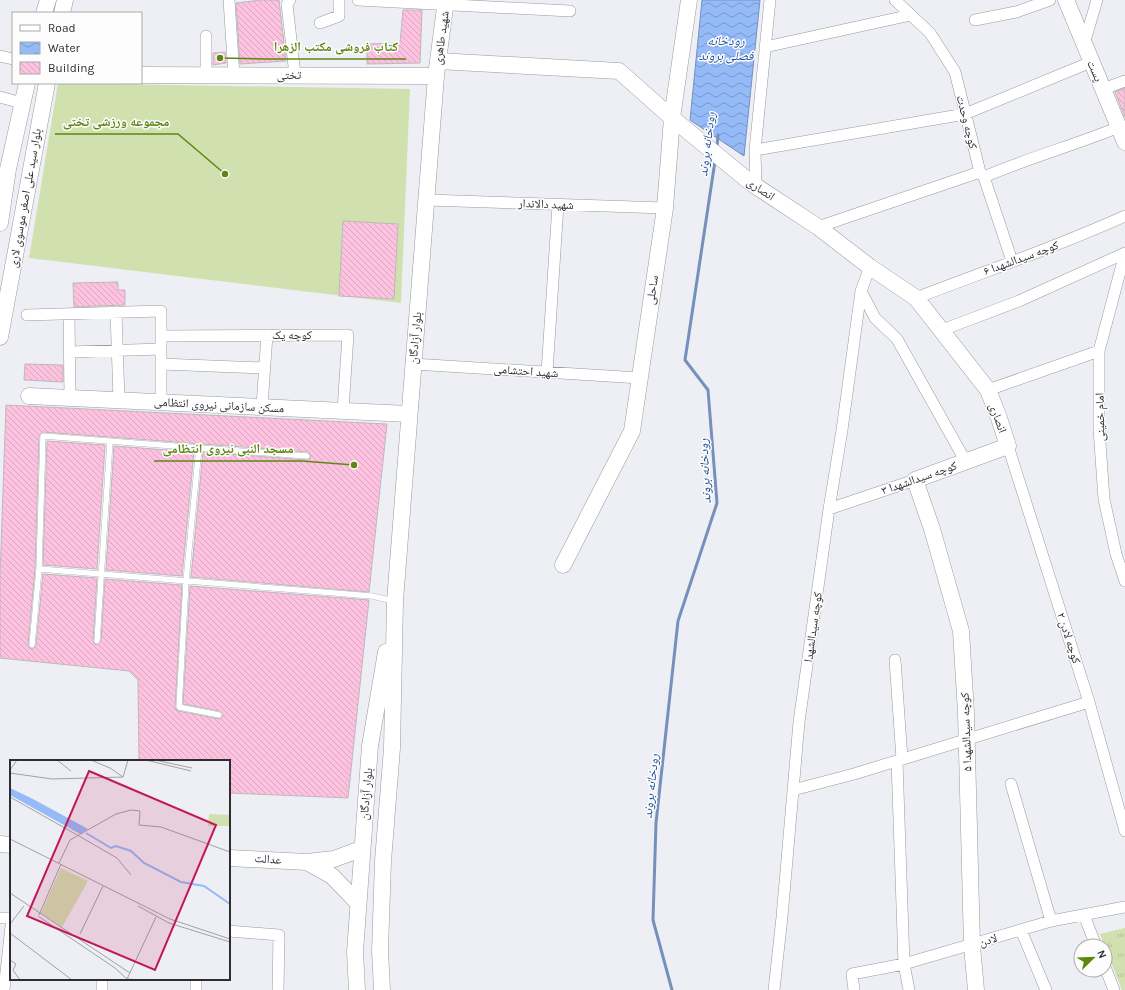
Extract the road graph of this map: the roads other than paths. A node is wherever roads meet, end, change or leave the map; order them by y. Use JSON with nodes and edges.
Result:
{"nodes":[{"id":1,"x":48,"y":0,"type":"edge"},
{"id":2,"x":65,"y":0,"type":"edge"},
{"id":3,"x":230,"y":0,"type":"edge"},
{"id":4,"x":290,"y":0,"type":"edge"},
{"id":5,"x":339,"y":0,"type":"edge"},
{"id":6,"x":358,"y":0,"type":"edge"},
{"id":7,"x":689,"y":0,"type":"edge"},
{"id":8,"x":770,"y":0,"type":"edge"},
{"id":9,"x":895,"y":0,"type":"edge"},
{"id":10,"x":1050,"y":0,"type":"edge"},
{"id":11,"x":1066,"y":0,"type":"edge"},
{"id":12,"x":1097,"y":0,"type":"edge"},
{"id":13,"x":385,"y":1,"type":"edge"},
{"id":14,"x":446,"y":3,"type":"edge"},
{"id":15,"x":909,"y":8,"type":"edge"},
{"id":16,"x":570,"y":11,"type":"dead end"},
{"id":17,"x":44,"y":12,"type":"edge"},
{"id":18,"x":62,"y":12,"type":"edge"},
{"id":19,"x":976,"y":20,"type":"dead end"},
{"id":20,"x":320,"y":23,"type":"dead end"},
{"id":21,"x":206,"y":36,"type":"dead end"},
{"id":22,"x":1084,"y":44,"type":"junction"},
{"id":23,"x":765,"y":48,"type":"junction"},
{"id":24,"x":0,"y":56,"type":"edge"},
{"id":25,"x":12,"y":59,"type":"edge"},
{"id":26,"x":1091,"y":62,"type":"junction"},
{"id":27,"x":437,"y":68,"type":"junction"},
{"id":28,"x":295,"y":75,"type":"junction"},
{"id":29,"x":142,"y":76,"type":"edge"},
{"id":30,"x":206,"y":76,"type":"junction"},
{"id":31,"x":234,"y":76,"type":"junction"},
{"id":32,"x":1125,"y":81,"type":"edge"},
{"id":33,"x":27,"y":84,"type":"edge"},
{"id":34,"x":47,"y":84,"type":"edge"},
{"id":35,"x":1103,"y":89,"type":"junction"},
{"id":36,"x":0,"y":97,"type":"edge"},
{"id":37,"x":22,"y":103,"type":"junction"},
{"id":38,"x":964,"y":114,"type":"junction"},
{"id":39,"x":672,"y":118,"type":"junction"},
{"id":40,"x":1119,"y":127,"type":"junction"},
{"id":41,"x":1125,"y":142,"type":"edge"},
{"id":42,"x":755,"y":150,"type":"junction"},
{"id":43,"x":4,"y":168,"type":"edge"},
{"id":44,"x":982,"y":175,"type":"junction"},
{"id":45,"x":754,"y":185,"type":"junction"},
{"id":46,"x":427,"y":200,"type":"junction"},
{"id":47,"x":558,"y":204,"type":"junction"},
{"id":48,"x":665,"y":208,"type":"junction"},
{"id":49,"x":1125,"y":216,"type":"edge"},
{"id":50,"x":0,"y":223,"type":"edge"},
{"id":51,"x":818,"y":227,"type":"junction"},
{"id":52,"x":1125,"y":253,"type":"edge"},
{"id":53,"x":1012,"y":261,"type":"junction"},
{"id":54,"x":870,"y":267,"type":"junction"},
{"id":55,"x":861,"y":291,"type":"junction"},
{"id":56,"x":916,"y":298,"type":"junction"},
{"id":57,"x":116,"y":312,"type":"junction"},
{"id":58,"x":69,"y":314,"type":"junction"},
{"id":59,"x":27,"y":316,"type":"dead end"},
{"id":60,"x":942,"y":330,"type":"junction"},
{"id":61,"x":161,"y":336,"type":"junction"},
{"id":62,"x":267,"y":336,"type":"junction"},
{"id":63,"x":0,"y":337,"type":"edge"},
{"id":64,"x":117,"y":350,"type":"junction"},
{"id":65,"x":161,"y":350,"type":"junction"},
{"id":66,"x":1099,"y":351,"type":"junction"},
{"id":67,"x":69,"y":352,"type":"junction"},
{"id":68,"x":161,"y":364,"type":"junction"},
{"id":69,"x":413,"y":364,"type":"junction"},
{"id":70,"x":264,"y":368,"type":"junction"},
{"id":71,"x":548,"y":372,"type":"junction"},
{"id":72,"x":640,"y":378,"type":"junction"},
{"id":73,"x":988,"y":390,"type":"junction"},
{"id":74,"x":29,"y":396,"type":"dead end"},
{"id":75,"x":70,"y":398,"type":"junction"},
{"id":76,"x":119,"y":400,"type":"junction"},
{"id":77,"x":161,"y":402,"type":"junction"},
{"id":78,"x":262,"y":406,"type":"junction"},
{"id":79,"x":343,"y":410,"type":"junction"},
{"id":80,"x":409,"y":414,"type":"junction"},
{"id":81,"x":110,"y":441,"type":"junction"},
{"id":82,"x":1008,"y":446,"type":"junction"},
{"id":83,"x":199,"y":448,"type":"junction"},
{"id":84,"x":307,"y":456,"type":"dead end"},
{"id":85,"x":966,"y":462,"type":"junction"},
{"id":86,"x":915,"y":480,"type":"junction"},
{"id":87,"x":829,"y":509,"type":"junction"},
{"id":88,"x":564,"y":565,"type":"dead end"},
{"id":89,"x":39,"y":569,"type":"junction"},
{"id":90,"x":101,"y":574,"type":"junction"},
{"id":91,"x":186,"y":581,"type":"junction"},
{"id":92,"x":1125,"y":581,"type":"edge"},
{"id":93,"x":395,"y":601,"type":"junction"},
{"id":94,"x":97,"y":641,"type":"dead end"},
{"id":95,"x":32,"y":645,"type":"dead end"},
{"id":96,"x":895,"y":660,"type":"dead end"},
{"id":97,"x":1090,"y":702,"type":"junction"},
{"id":98,"x":219,"y":715,"type":"dead end"},
{"id":99,"x":967,"y":740,"type":"junction"},
{"id":100,"x":899,"y":760,"type":"junction"},
{"id":101,"x":1011,"y":784,"type":"dead end"},
{"id":102,"x":793,"y":790,"type":"junction"},
{"id":103,"x":1125,"y":831,"type":"edge"},
{"id":104,"x":0,"y":844,"type":"edge"},
{"id":105,"x":10,"y":845,"type":"edge"},
{"id":106,"x":361,"y":849,"type":"junction"},
{"id":107,"x":230,"y":858,"type":"edge"},
{"id":108,"x":307,"y":862,"type":"junction"},
{"id":109,"x":358,"y":903,"type":"junction"},
{"id":110,"x":1125,"y":907,"type":"edge"},
{"id":111,"x":1084,"y":915,"type":"junction"},
{"id":112,"x":1051,"y":921,"type":"junction"},
{"id":113,"x":1021,"y":930,"type":"junction"},
{"id":114,"x":230,"y":932,"type":"edge"},
{"id":115,"x":10,"y":935,"type":"edge"},
{"id":116,"x":1093,"y":938,"type":"edge"},
{"id":117,"x":972,"y":946,"type":"junction"},
{"id":118,"x":904,"y":964,"type":"junction"},
{"id":119,"x":1109,"y":978,"type":"edge"},
{"id":120,"x":4,"y":990,"type":"edge"},
{"id":121,"x":278,"y":990,"type":"edge"},
{"id":122,"x":357,"y":990,"type":"edge"},
{"id":123,"x":382,"y":990,"type":"edge"},
{"id":124,"x":774,"y":990,"type":"edge"},
{"id":125,"x":854,"y":990,"type":"edge"},
{"id":126,"x":909,"y":990,"type":"edge"},
{"id":127,"x":976,"y":990,"type":"edge"},
{"id":128,"x":1046,"y":990,"type":"edge"},
{"id":129,"x":1114,"y":990,"type":"edge"}],
"edges":[{"from":1,"to":17,"type":"main road"},
{"from":2,"to":18,"type":"main road"},
{"from":3,"to":31,"type":"street"},
{"from":4,"to":28,"type":"street"},
{"from":5,"to":20,"type":"street"},
{"from":6,"to":13,"type":"street"},
{"from":7,"to":39,"type":"main road","name":"ساحلی"},
{"from":8,"to":23,"type":"street"},
{"from":9,"to":15,"type":"street","name":"کوچه وحدت"},
{"from":10,"to":19,"type":"street"},
{"from":11,"to":22,"type":"main road","name":"پست"},
{"from":12,"to":22,"type":"street"},
{"from":13,"to":14,"type":"street"},
{"from":14,"to":16,"type":"street"},
{"from":14,"to":27,"type":"main road","name":"شهید طاهری"},
{"from":15,"to":23,"type":"street"},
{"from":15,"to":38,"type":"street","name":"کوچه وحدت"},
{"from":21,"to":30,"type":"street"},
{"from":22,"to":26,"type":"main road","name":"پست"},
{"from":23,"to":42,"type":"street"},
{"from":24,"to":25,"type":"street"},
{"from":26,"to":35,"type":"main road","name":"پست"},
{"from":26,"to":38,"type":"street"},
{"from":27,"to":28,"type":"main road","name":"تختی"},
{"from":27,"to":39,"type":"main road","name":"انصاری"},
{"from":27,"to":46,"type":"main road","name":"بلوار آزادگان"},
{"from":28,"to":31,"type":"main road","name":"تختی"},
{"from":29,"to":30,"type":"main road","name":"تختی"},
{"from":30,"to":31,"type":"main road","name":"تختی"},
{"from":32,"to":35,"type":"street"},
{"from":33,"to":37,"type":"main road","name":"بلوار سید علی اصغر موسوی لاری"},
{"from":34,"to":63,"type":"main road","name":"بلوار سید علی اصغر موسوی لاری"},
{"from":35,"to":40,"type":"main road","name":"پست"},
{"from":36,"to":37,"type":"street"},
{"from":37,"to":43,"type":"main road","name":"بلوار سید علی اصغر موسوی لاری"},
{"from":38,"to":42,"type":"street"},
{"from":38,"to":44,"type":"street","name":"کوچه وحدت"},
{"from":39,"to":45,"type":"main road","name":"انصاری"},
{"from":39,"to":48,"type":"main road","name":"ساحلی"},
{"from":40,"to":41,"type":"main road","name":"پست"},
{"from":40,"to":44,"type":"street"},
{"from":42,"to":45,"type":"street"},
{"from":43,"to":50,"type":"main road","name":"بلوار سید علی اصغر موسوی لاری"},
{"from":44,"to":51,"type":"street"},
{"from":44,"to":53,"type":"street","name":"کوچه وحدت"},
{"from":45,"to":51,"type":"main road","name":"انصاری"},
{"from":46,"to":47,"type":"street","name":"شهید دالاندار"},
{"from":46,"to":69,"type":"main road","name":"بلوار آزادگان"},
{"from":47,"to":48,"type":"street","name":"شهید دالاندار"},
{"from":47,"to":71,"type":"street"},
{"from":48,"to":72,"type":"main road","name":"ساحلی"},
{"from":49,"to":53,"type":"street","name":"کوچه سیدالشهدا ۶"},
{"from":51,"to":54,"type":"main road","name":"انصاری"},
{"from":52,"to":60,"type":"street"},
{"from":52,"to":66,"type":"street","name":"امام خمینی"},
{"from":53,"to":56,"type":"street","name":"کوچه سیدالشهدا ۶"},
{"from":54,"to":55,"type":"street","name":"کوچه سیدالشهدا"},
{"from":54,"to":56,"type":"main road","name":"انصاری"},
{"from":55,"to":85,"type":"street"},
{"from":55,"to":87,"type":"street","name":"کوچه سیدالشهدا"},
{"from":56,"to":60,"type":"main road","name":"انصاری"},
{"from":57,"to":58,"type":"street"},
{"from":57,"to":61,"type":"street"},
{"from":57,"to":64,"type":"street"},
{"from":58,"to":59,"type":"street"},
{"from":58,"to":67,"type":"street"},
{"from":60,"to":73,"type":"main road","name":"انصاری"},
{"from":61,"to":62,"type":"street","name":"کوچه یک"},
{"from":61,"to":65,"type":"street"},
{"from":62,"to":70,"type":"street"},
{"from":62,"to":79,"type":"street","name":"کوچه یک"},
{"from":64,"to":65,"type":"street"},
{"from":64,"to":67,"type":"street"},
{"from":64,"to":76,"type":"street"},
{"from":65,"to":68,"type":"street"},
{"from":66,"to":73,"type":"street"},
{"from":66,"to":92,"type":"street","name":"امام خمینی"},
{"from":67,"to":75,"type":"street"},
{"from":68,"to":70,"type":"street"},
{"from":68,"to":77,"type":"street"},
{"from":69,"to":71,"type":"street","name":"شهید احتشامی"},
{"from":69,"to":80,"type":"main road","name":"بلوار آزادگان"},
{"from":70,"to":78,"type":"street"},
{"from":71,"to":72,"type":"street","name":"شهید احتشامی"},
{"from":72,"to":88,"type":"main road","name":"ساحلی"},
{"from":73,"to":82,"type":"main road","name":"انصاری"},
{"from":74,"to":75,"type":"main road","name":"مسکن سازمانی نیروی انتظامی"},
{"from":75,"to":76,"type":"main road","name":"مسکن سازمانی نیروی انتظامی"},
{"from":76,"to":77,"type":"main road","name":"مسکن سازمانی نیروی انتظامی"},
{"from":77,"to":78,"type":"main road","name":"مسکن سازمانی نیروی انتظامی"},
{"from":78,"to":79,"type":"main road","name":"مسکن سازمانی نیروی انتظامی"},
{"from":79,"to":80,"type":"main road","name":"مسکن سازمانی نیروی انتظامی"},
{"from":80,"to":93,"type":"main road","name":"بلوار آزادگان"},
{"from":81,"to":83,"type":"lane"},
{"from":81,"to":89,"type":"lane"},
{"from":81,"to":90,"type":"lane"},
{"from":82,"to":85,"type":"main road","name":"کوچه سیدالشهدا ۳"},
{"from":82,"to":97,"type":"street","name":"کوچه لادن ۲"},
{"from":83,"to":84,"type":"lane"},
{"from":83,"to":91,"type":"lane"},
{"from":85,"to":86,"type":"main road","name":"کوچه سیدالشهدا ۳"},
{"from":86,"to":87,"type":"street","name":"کوچه سیدالشهدا ۳"},
{"from":86,"to":99,"type":"main road","name":"کوچه سیدالشهدا ۵"},
{"from":87,"to":102,"type":"street","name":"کوچه سیدالشهدا"},
{"from":89,"to":90,"type":"lane"},
{"from":89,"to":95,"type":"lane"},
{"from":90,"to":91,"type":"lane"},
{"from":90,"to":94,"type":"lane"},
{"from":91,"to":93,"type":"lane"},
{"from":91,"to":98,"type":"lane"},
{"from":93,"to":106,"type":"main road","name":"بلوار آزادگان"},
{"from":93,"to":123,"type":"main road","name":"بلوار آزادگان"},
{"from":96,"to":100,"type":"street"},
{"from":97,"to":99,"type":"street"},
{"from":97,"to":103,"type":"street","name":"کوچه لادن ۲"},
{"from":99,"to":100,"type":"street"},
{"from":99,"to":117,"type":"main road","name":"کوچه سیدالشهدا ۵"},
{"from":100,"to":102,"type":"street"},
{"from":100,"to":118,"type":"street"},
{"from":101,"to":112,"type":"street"},
{"from":102,"to":124,"type":"street","name":"کوچه سیدالشهدا"},
{"from":104,"to":105,"type":"main road"},
{"from":106,"to":108,"type":"main road","name":"عدالت"},
{"from":106,"to":109,"type":"main road","name":"بلوار آزادگان"},
{"from":107,"to":108,"type":"main road","name":"عدالت"},
{"from":108,"to":109,"type":"main road"},
{"from":109,"to":122,"type":"main road","name":"بلوار آزادگان"},
{"from":110,"to":111,"type":"street","name":"لادن"},
{"from":111,"to":112,"type":"street","name":"لادن"},
{"from":111,"to":116,"type":"street"},
{"from":112,"to":113,"type":"street","name":"لادن"},
{"from":113,"to":117,"type":"street","name":"لادن"},
{"from":113,"to":128,"type":"street"},
{"from":114,"to":121,"type":"street"},
{"from":115,"to":120,"type":"street"},
{"from":117,"to":118,"type":"street","name":"لادن"},
{"from":117,"to":127,"type":"main road","name":"کوچه سیدالشهدا ۵"},
{"from":118,"to":125,"type":"street","name":"لادن"},
{"from":118,"to":126,"type":"street"},
{"from":119,"to":129,"type":"street"}]}
